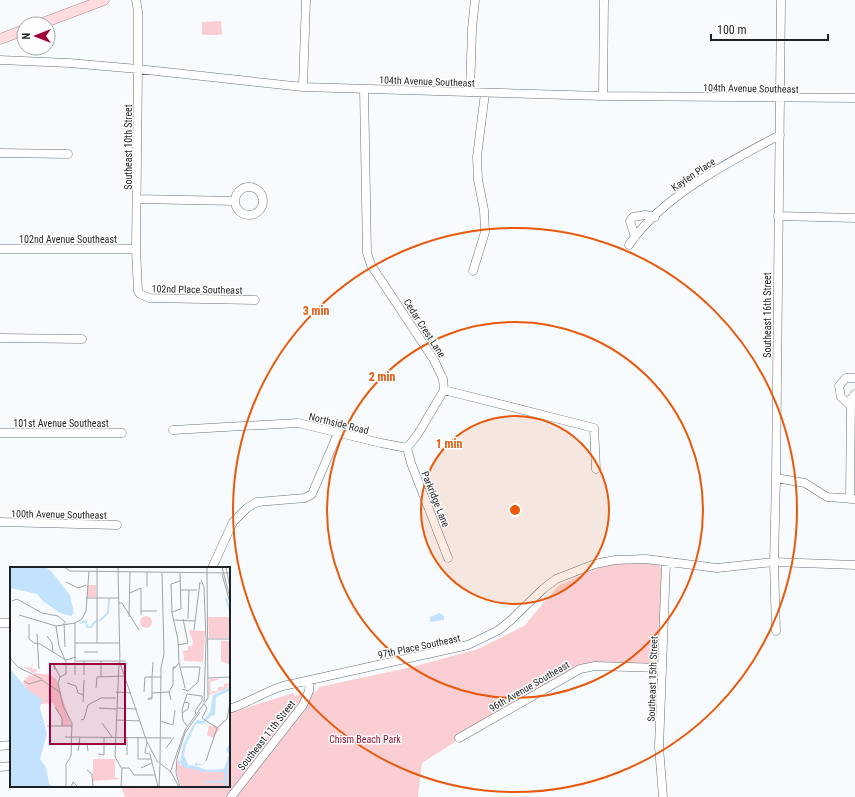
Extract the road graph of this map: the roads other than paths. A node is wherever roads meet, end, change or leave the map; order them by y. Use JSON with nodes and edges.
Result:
{"nodes":[{"id":1,"x":104,"y":0,"type":"edge"},
{"id":2,"x":136,"y":0,"type":"edge"},
{"id":3,"x":306,"y":0,"type":"edge"},
{"id":4,"x":475,"y":0,"type":"edge"},
{"id":5,"x":604,"y":0,"type":"edge"},
{"id":6,"x":781,"y":0,"type":"edge"},
{"id":7,"x":56,"y":18,"type":"edge"},
{"id":8,"x":16,"y":33,"type":"edge"},
{"id":9,"x":0,"y":39,"type":"edge"},
{"id":10,"x":0,"y":60,"type":"edge"},
{"id":11,"x":138,"y":69,"type":"junction"},
{"id":12,"x":304,"y":87,"type":"junction"},
{"id":13,"x":364,"y":89,"type":"junction"},
{"id":14,"x":470,"y":92,"type":"junction"},
{"id":15,"x":486,"y":93,"type":"junction"},
{"id":16,"x":603,"y":96,"type":"junction"},
{"id":17,"x":855,"y":98,"type":"edge"},
{"id":18,"x":780,"y":99,"type":"junction"},
{"id":19,"x":780,"y":135,"type":"junction"},
{"id":20,"x":0,"y":153,"type":"edge"},
{"id":21,"x":68,"y":154,"type":"dead end"},
{"id":22,"x":137,"y":199,"type":"junction"},
{"id":23,"x":235,"y":201,"type":"dead end"},
{"id":24,"x":778,"y":216,"type":"junction"},
{"id":25,"x":655,"y":217,"type":"junction"},
{"id":26,"x":855,"y":218,"type":"edge"},
{"id":27,"x":634,"y":237,"type":"junction"},
{"id":28,"x":629,"y":245,"type":"dead end"},
{"id":29,"x":0,"y":249,"type":"edge"},
{"id":30,"x":136,"y":249,"type":"junction"},
{"id":31,"x":474,"y":271,"type":"dead end"},
{"id":32,"x":140,"y":294,"type":"joint"},
{"id":33,"x":255,"y":300,"type":"dead end"},
{"id":34,"x":0,"y":338,"type":"edge"},
{"id":35,"x":82,"y":339,"type":"dead end"},
{"id":36,"x":855,"y":378,"type":"edge"},
{"id":37,"x":444,"y":390,"type":"junction"},
{"id":38,"x":855,"y":394,"type":"edge"},
{"id":39,"x":851,"y":406,"type":"junction"},
{"id":40,"x":173,"y":430,"type":"dead end"},
{"id":41,"x":0,"y":433,"type":"edge"},
{"id":42,"x":122,"y":433,"type":"dead end"},
{"id":43,"x":338,"y":433,"type":"junction"},
{"id":44,"x":408,"y":448,"type":"junction"},
{"id":45,"x":596,"y":469,"type":"dead end"},
{"id":46,"x":776,"y":478,"type":"junction"},
{"id":47,"x":852,"y":499,"type":"edge"},
{"id":48,"x":0,"y":522,"type":"edge"},
{"id":49,"x":117,"y":525,"type":"dead end"},
{"id":50,"x":448,"y":558,"type":"dead end"},
{"id":51,"x":666,"y":562,"type":"junction"},
{"id":52,"x":774,"y":562,"type":"junction"},
{"id":53,"x":855,"y":565,"type":"edge"},
{"id":54,"x":212,"y":567,"type":"edge"},
{"id":55,"x":776,"y":631,"type":"dead end"},
{"id":56,"x":662,"y":668,"type":"junction"},
{"id":57,"x":310,"y":681,"type":"junction"},
{"id":58,"x":230,"y":709,"type":"edge"},
{"id":59,"x":459,"y":738,"type":"dead end"},
{"id":60,"x":10,"y":745,"type":"edge"},
{"id":61,"x":0,"y":746,"type":"edge"},
{"id":62,"x":10,"y":766,"type":"edge"},
{"id":63,"x":0,"y":767,"type":"edge"},
{"id":64,"x":231,"y":797,"type":"edge"},
{"id":65,"x":664,"y":797,"type":"edge"}],
"edges":[{"from":1,"to":7,"type":"main road"},
{"from":2,"to":11,"type":"street","name":"Southeast 10th Street"},
{"from":3,"to":12,"type":"street"},
{"from":4,"to":14,"type":"street"},
{"from":5,"to":16,"type":"street"},
{"from":6,"to":18,"type":"street","name":"Southeast 16th Street"},
{"from":8,"to":9,"type":"main road"},
{"from":10,"to":11,"type":"street","name":"104th Avenue Southeast"},
{"from":11,"to":12,"type":"street","name":"104th Avenue Southeast"},
{"from":11,"to":22,"type":"street","name":"Southeast 10th Street"},
{"from":12,"to":13,"type":"street","name":"104th Avenue Southeast"},
{"from":13,"to":14,"type":"street","name":"104th Avenue Southeast"},
{"from":13,"to":37,"type":"street","name":"Cedar Crest Lane"},
{"from":14,"to":15,"type":"street","name":"104th Avenue Southeast"},
{"from":15,"to":16,"type":"street","name":"104th Avenue Southeast"},
{"from":15,"to":31,"type":"street"},
{"from":16,"to":18,"type":"street","name":"104th Avenue Southeast"},
{"from":17,"to":18,"type":"street","name":"104th Avenue Southeast"},
{"from":18,"to":19,"type":"street","name":"Southeast 16th Street"},
{"from":19,"to":24,"type":"street","name":"Southeast 16th Street"},
{"from":19,"to":25,"type":"street","name":"Kaylen Place"},
{"from":20,"to":21,"type":"street"},
{"from":22,"to":23,"type":"street"},
{"from":22,"to":30,"type":"street","name":"Southeast 10th Street"},
{"from":24,"to":26,"type":"street"},
{"from":24,"to":46,"type":"street","name":"Southeast 16th Street"},
{"from":25,"to":27,"type":"street","name":"Kaylen Place"},
{"from":25,"to":27,"type":"street"},
{"from":27,"to":28,"type":"street","name":"Kaylen Place"},
{"from":29,"to":30,"type":"street","name":"102nd Avenue Southeast"},
{"from":30,"to":32,"type":"street","name":"Southeast 10th Street"},
{"from":32,"to":33,"type":"street","name":"102nd Place Southeast"},
{"from":34,"to":35,"type":"street"},
{"from":36,"to":39,"type":"street"},
{"from":37,"to":44,"type":"street"},
{"from":37,"to":45,"type":"street"},
{"from":38,"to":39,"type":"street"},
{"from":39,"to":47,"type":"street"},
{"from":40,"to":43,"type":"street","name":"Northside Road"},
{"from":41,"to":42,"type":"street","name":"101st Avenue Southeast"},
{"from":43,"to":44,"type":"street","name":"Northside Road"},
{"from":43,"to":54,"type":"street"},
{"from":44,"to":50,"type":"street","name":"Parkridge Lane"},
{"from":46,"to":47,"type":"street"},
{"from":46,"to":52,"type":"street","name":"Southeast 16th Street"},
{"from":48,"to":49,"type":"street","name":"100th Avenue Southeast"},
{"from":51,"to":52,"type":"street","name":"97th Place Southeast"},
{"from":51,"to":56,"type":"street","name":"Southeast 15th Street"},
{"from":51,"to":57,"type":"street","name":"97th Place Southeast"},
{"from":52,"to":53,"type":"street","name":"97th Place Southeast"},
{"from":52,"to":55,"type":"street","name":"Southeast 16th Street"},
{"from":56,"to":59,"type":"street","name":"96th Avenue Southeast"},
{"from":56,"to":65,"type":"street","name":"Southeast 15th Street"},
{"from":57,"to":58,"type":"street","name":"97th Place Southeast"},
{"from":57,"to":64,"type":"street","name":"Southeast 11th Street"},
{"from":60,"to":61,"type":"street"},
{"from":62,"to":63,"type":"street"}]}
